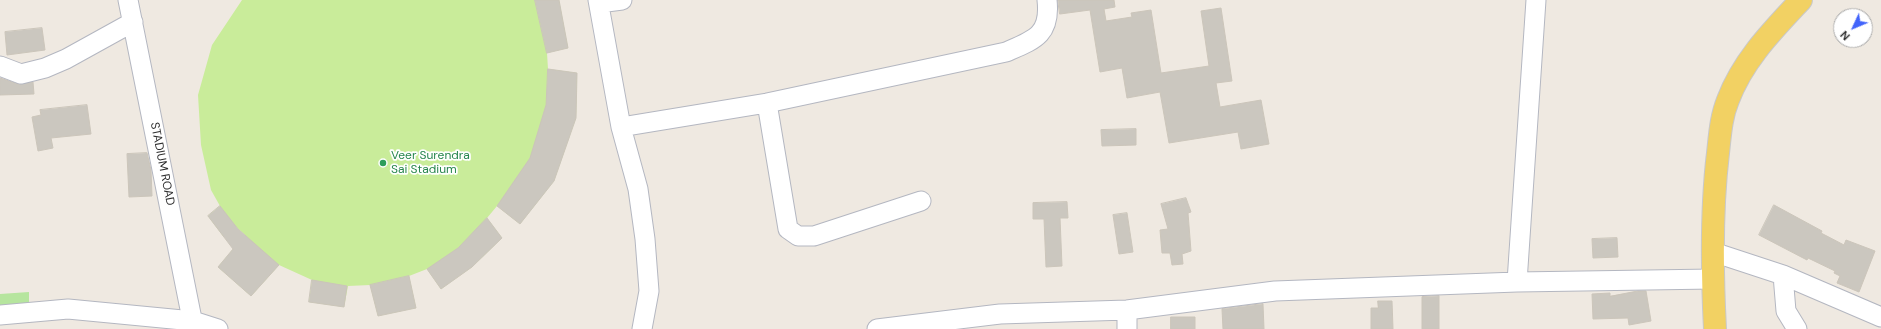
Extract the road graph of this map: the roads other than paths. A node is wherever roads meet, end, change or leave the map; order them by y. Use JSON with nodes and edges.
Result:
{"nodes":[{"id":1,"x":128,"y":0,"type":"edge"},
{"id":2,"x":622,"y":0,"type":"edge"},
{"id":3,"x":1047,"y":0,"type":"edge"},
{"id":4,"x":1536,"y":0,"type":"edge"},
{"id":5,"x":1801,"y":0,"type":"edge"},
{"id":6,"x":599,"y":2,"type":"edge"},
{"id":7,"x":133,"y":22,"type":"junction"},
{"id":8,"x":0,"y":66,"type":"edge"},
{"id":9,"x":767,"y":103,"type":"junction"},
{"id":10,"x":621,"y":127,"type":"junction"},
{"id":11,"x":921,"y":201,"type":"dead end"},
{"id":12,"x":1713,"y":252,"type":"junction"},
{"id":13,"x":1783,"y":275,"type":"junction"},
{"id":14,"x":1713,"y":279,"type":"junction"},
{"id":15,"x":1516,"y":282,"type":"junction"},
{"id":16,"x":1127,"y":310,"type":"junction"},
{"id":17,"x":0,"y":315,"type":"edge"},
{"id":18,"x":1881,"y":317,"type":"edge"},
{"id":19,"x":193,"y":325,"type":"edge"},
{"id":20,"x":218,"y":329,"type":"edge"},
{"id":21,"x":642,"y":329,"type":"edge"},
{"id":22,"x":877,"y":329,"type":"edge"},
{"id":23,"x":1127,"y":329,"type":"edge"},
{"id":24,"x":1714,"y":329,"type":"edge"},
{"id":25,"x":1797,"y":329,"type":"edge"}],
"edges":[{"from":1,"to":7,"type":"street","name":"STADIUM ROAD"},
{"from":2,"to":6,"type":"street"},
{"from":3,"to":9,"type":"street"},
{"from":4,"to":15,"type":"street"},
{"from":5,"to":12,"type":"main road"},
{"from":6,"to":10,"type":"street"},
{"from":7,"to":8,"type":"street"},
{"from":7,"to":19,"type":"street","name":"STADIUM ROAD"},
{"from":9,"to":10,"type":"street"},
{"from":9,"to":11,"type":"street"},
{"from":10,"to":21,"type":"street"},
{"from":12,"to":13,"type":"street"},
{"from":12,"to":14,"type":"main road"},
{"from":13,"to":18,"type":"street"},
{"from":13,"to":25,"type":"street"},
{"from":14,"to":15,"type":"street"},
{"from":14,"to":24,"type":"main road"},
{"from":15,"to":16,"type":"street"},
{"from":16,"to":22,"type":"street"},
{"from":16,"to":23,"type":"street"},
{"from":17,"to":19,"type":"street"},
{"from":19,"to":20,"type":"street"}]}
